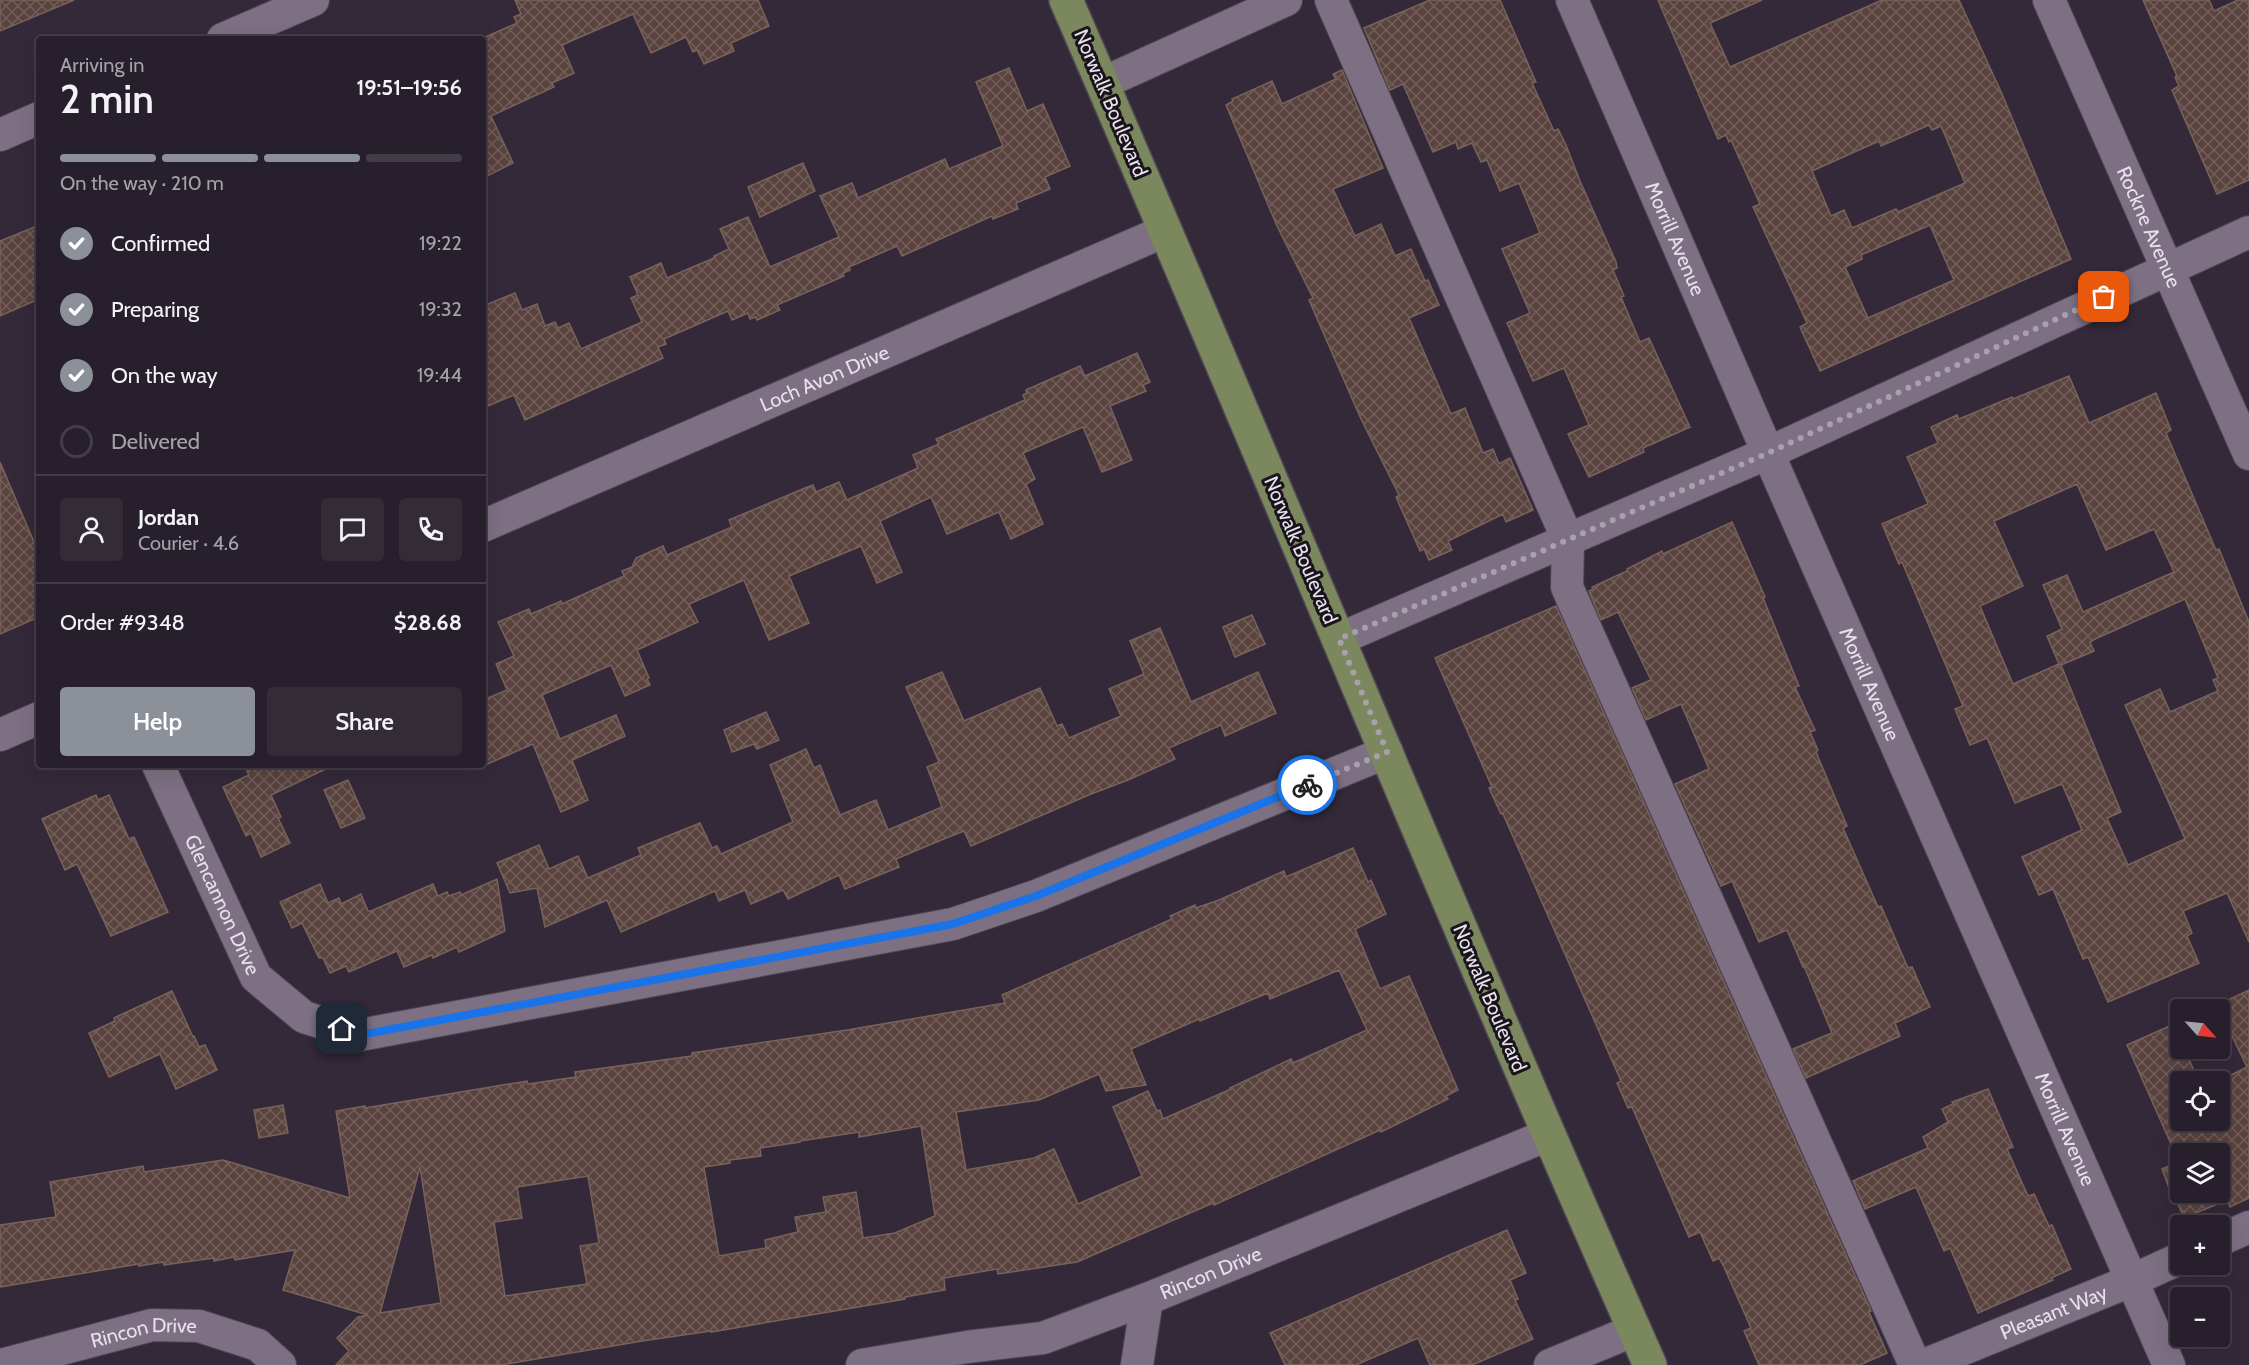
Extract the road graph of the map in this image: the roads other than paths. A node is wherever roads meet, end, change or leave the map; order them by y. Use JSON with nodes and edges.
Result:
{"nodes":[{"id":1,"x":313,"y":0,"type":"edge"},
{"id":2,"x":1066,"y":0,"type":"edge"},
{"id":3,"x":1286,"y":0,"type":"edge"},
{"id":4,"x":1331,"y":0,"type":"edge"},
{"id":5,"x":1572,"y":0,"type":"edge"},
{"id":6,"x":2049,"y":0,"type":"edge"},
{"id":7,"x":230,"y":36,"type":"edge"},
{"id":8,"x":1102,"y":84,"type":"junction"},
{"id":9,"x":36,"y":119,"type":"edge"},
{"id":10,"x":0,"y":135,"type":"edge"},
{"id":11,"x":1165,"y":231,"type":"junction"},
{"id":12,"x":2249,"y":232,"type":"edge"},
{"id":13,"x":2167,"y":268,"type":"junction"},
{"id":14,"x":1768,"y":453,"type":"junction"},
{"id":15,"x":2249,"y":454,"type":"edge"},
{"id":16,"x":486,"y":525,"type":"edge"},
{"id":17,"x":1568,"y":540,"type":"junction"},
{"id":18,"x":1339,"y":639,"type":"junction"},
{"id":19,"x":36,"y":719,"type":"edge"},
{"id":20,"x":0,"y":735,"type":"edge"},
{"id":21,"x":1387,"y":752,"type":"junction"},
{"id":22,"x":159,"y":768,"type":"edge"},
{"id":23,"x":1548,"y":1135,"type":"junction"},
{"id":24,"x":2249,"y":1227,"type":"edge"},
{"id":25,"x":2230,"y":1236,"type":"edge"},
{"id":26,"x":2170,"y":1263,"type":"edge"},
{"id":27,"x":2133,"y":1281,"type":"junction"},
{"id":28,"x":1147,"y":1299,"type":"junction"},
{"id":29,"x":1635,"y":1330,"type":"junction"},
{"id":30,"x":1,"y":1365,"type":"edge"},
{"id":31,"x":280,"y":1365,"type":"edge"},
{"id":32,"x":862,"y":1365,"type":"edge"},
{"id":33,"x":1137,"y":1365,"type":"edge"},
{"id":34,"x":1550,"y":1365,"type":"edge"},
{"id":35,"x":1650,"y":1365,"type":"edge"},
{"id":36,"x":1915,"y":1365,"type":"edge"},
{"id":37,"x":1924,"y":1365,"type":"edge"},
{"id":38,"x":2169,"y":1365,"type":"edge"}],
"edges":[{"from":1,"to":7,"type":"street"},
{"from":2,"to":8,"type":"main road","name":"Norwalk Boulevard"},
{"from":3,"to":8,"type":"street"},
{"from":4,"to":17,"type":"street"},
{"from":5,"to":14,"type":"street","name":"Morrill Avenue"},
{"from":6,"to":13,"type":"street","name":"Rockne Avenue"},
{"from":8,"to":11,"type":"main road","name":"Norwalk Boulevard"},
{"from":9,"to":10,"type":"street"},
{"from":11,"to":16,"type":"street","name":"Loch Avon Drive"},
{"from":11,"to":18,"type":"main road","name":"Norwalk Boulevard"},
{"from":12,"to":13,"type":"street"},
{"from":13,"to":14,"type":"street"},
{"from":13,"to":15,"type":"street","name":"Rockne Avenue"},
{"from":14,"to":17,"type":"street"},
{"from":14,"to":27,"type":"street","name":"Morrill Avenue"},
{"from":17,"to":18,"type":"street"},
{"from":17,"to":36,"type":"street"},
{"from":18,"to":21,"type":"main road","name":"Norwalk Boulevard"},
{"from":19,"to":20,"type":"street"},
{"from":21,"to":22,"type":"street","name":"Glencannon Drive"},
{"from":21,"to":23,"type":"main road","name":"Norwalk Boulevard"},
{"from":23,"to":28,"type":"street","name":"Rincon Drive"},
{"from":23,"to":29,"type":"main road","name":"Norwalk Boulevard"},
{"from":24,"to":25,"type":"street"},
{"from":26,"to":27,"type":"street","name":"Pleasant Way"},
{"from":27,"to":37,"type":"street","name":"Pleasant Way"},
{"from":27,"to":38,"type":"street","name":"Morrill Avenue"},
{"from":28,"to":32,"type":"street","name":"Rincon Drive"},
{"from":28,"to":33,"type":"street"},
{"from":29,"to":34,"type":"street"},
{"from":29,"to":35,"type":"main road","name":"Norwalk Boulevard"},
{"from":30,"to":31,"type":"street","name":"Rincon Drive"}]}
